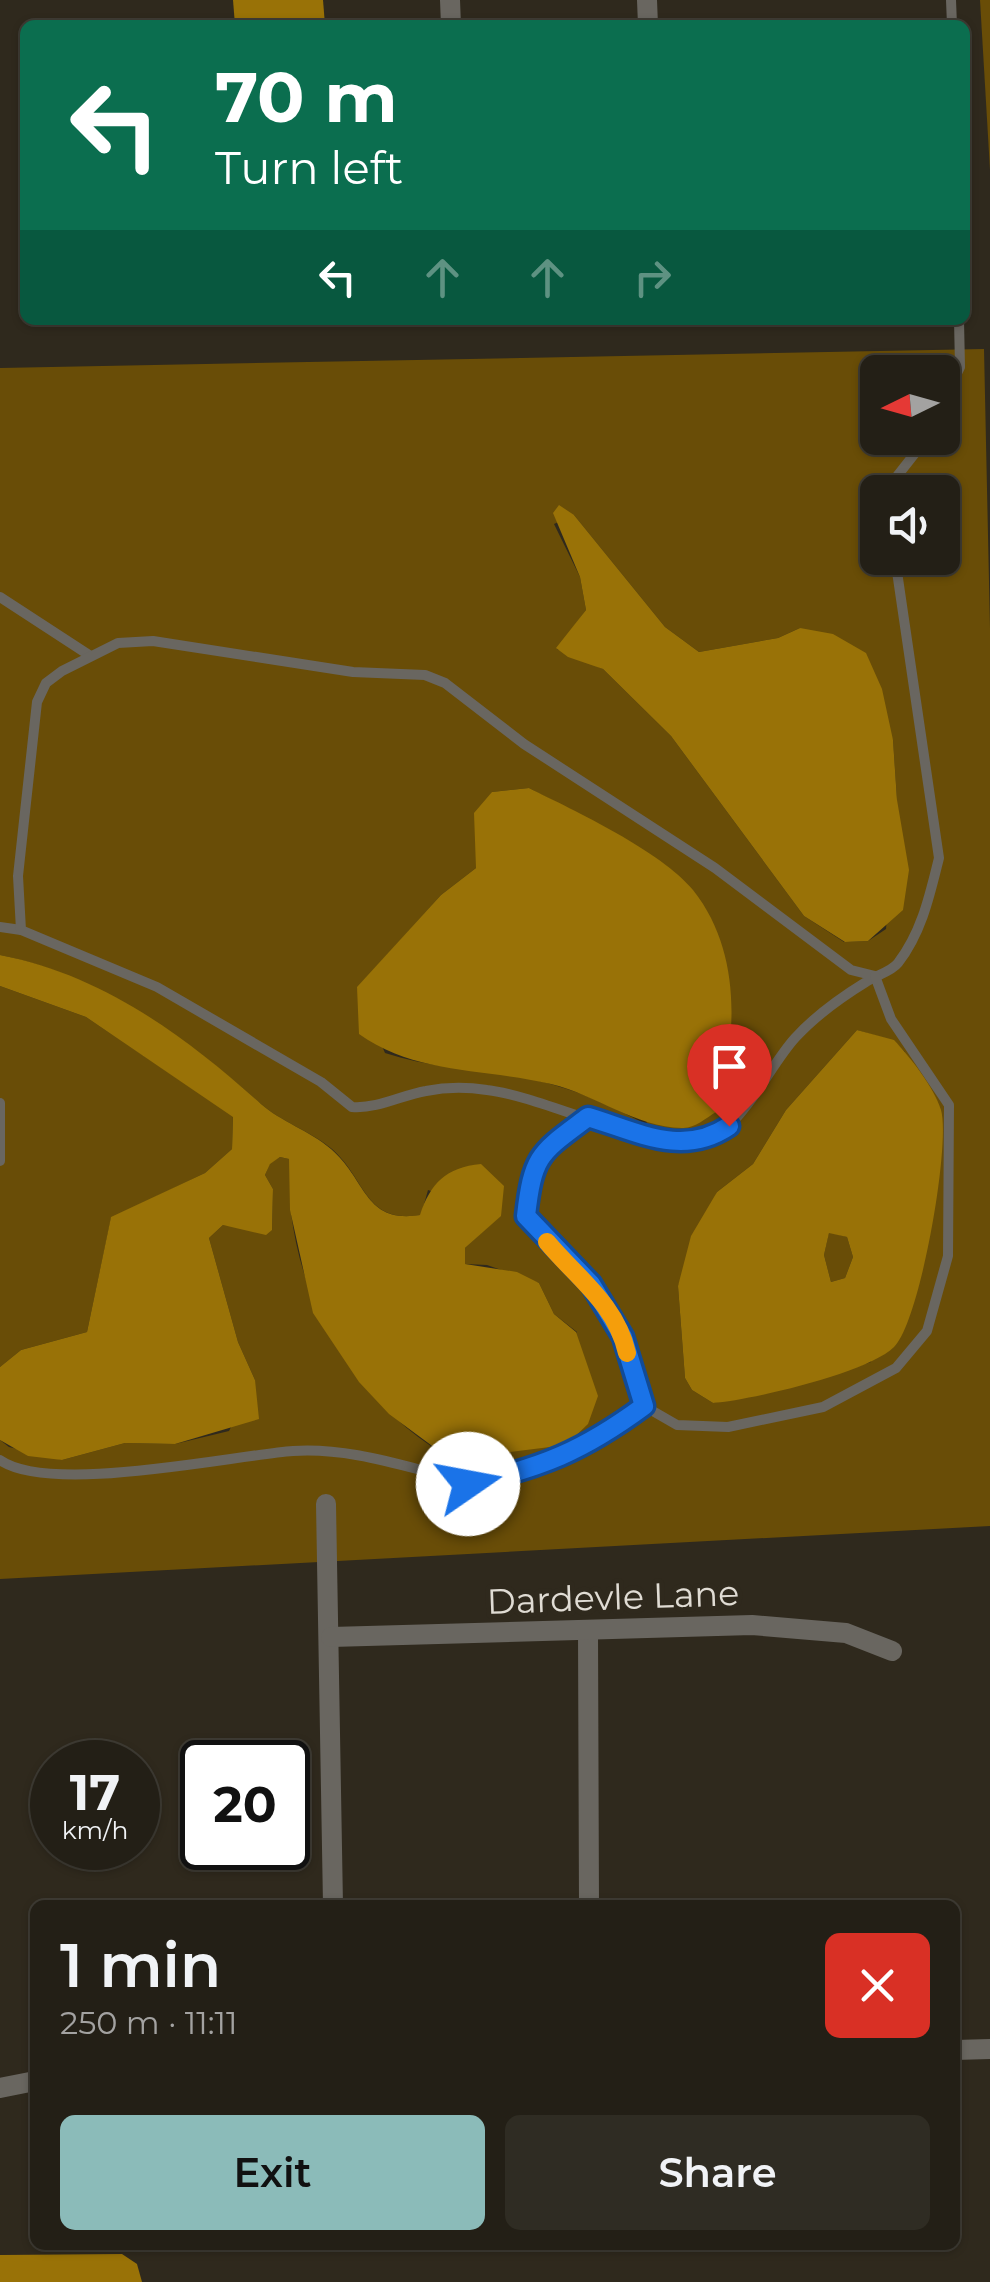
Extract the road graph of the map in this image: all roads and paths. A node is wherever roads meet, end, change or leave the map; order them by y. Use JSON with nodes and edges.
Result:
{"nodes":[{"id":1,"x":958,"y":325,"type":"edge"},
{"id":2,"x":959,"y":355,"type":"edge"},
{"id":3,"x":914,"y":455,"type":"edge"},
{"id":4,"x":898,"y":475,"type":"edge"},
{"id":5,"x":897,"y":575,"type":"edge"},
{"id":6,"x":0,"y":597,"type":"edge"},
{"id":7,"x":90,"y":655,"type":"junction"},
{"id":8,"x":0,"y":928,"type":"edge"},
{"id":9,"x":21,"y":930,"type":"junction"},
{"id":10,"x":875,"y":976,"type":"junction"},
{"id":11,"x":0,"y":1103,"type":"edge"},
{"id":12,"x":588,"y":1117,"type":"junction"},
{"id":13,"x":0,"y":1161,"type":"edge"},
{"id":14,"x":644,"y":1406,"type":"junction"},
{"id":15,"x":0,"y":1460,"type":"edge"},
{"id":16,"x":326,"y":1504,"type":"dead end"},
{"id":17,"x":588,"y":1631,"type":"junction"},
{"id":18,"x":331,"y":1637,"type":"junction"},
{"id":19,"x":892,"y":1651,"type":"dead end"},
{"id":20,"x":334,"y":1900,"type":"edge"},
{"id":21,"x":588,"y":1900,"type":"edge"},
{"id":22,"x":990,"y":2049,"type":"edge"},
{"id":23,"x":960,"y":2050,"type":"edge"},
{"id":24,"x":30,"y":2082,"type":"edge"},
{"id":25,"x":0,"y":2088,"type":"edge"}],
"edges":[{"from":1,"to":2,"type":"lane"},
{"from":3,"to":4,"type":"lane"},
{"from":5,"to":10,"type":"lane"},
{"from":6,"to":7,"type":"lane"},
{"from":7,"to":9,"type":"lane"},
{"from":7,"to":10,"type":"lane"},
{"from":8,"to":9,"type":"lane"},
{"from":9,"to":12,"type":"lane"},
{"from":10,"to":12,"type":"lane"},
{"from":10,"to":14,"type":"lane"},
{"from":11,"to":13,"type":"lane"},
{"from":12,"to":14,"type":"lane"},
{"from":14,"to":15,"type":"lane"},
{"from":16,"to":18,"type":"street"},
{"from":17,"to":18,"type":"street","name":"Dardevle Lane"},
{"from":17,"to":19,"type":"street","name":"Dardevle Lane"},
{"from":17,"to":21,"type":"street"},
{"from":18,"to":20,"type":"street"},
{"from":22,"to":23,"type":"street"},
{"from":24,"to":25,"type":"street"}]}
